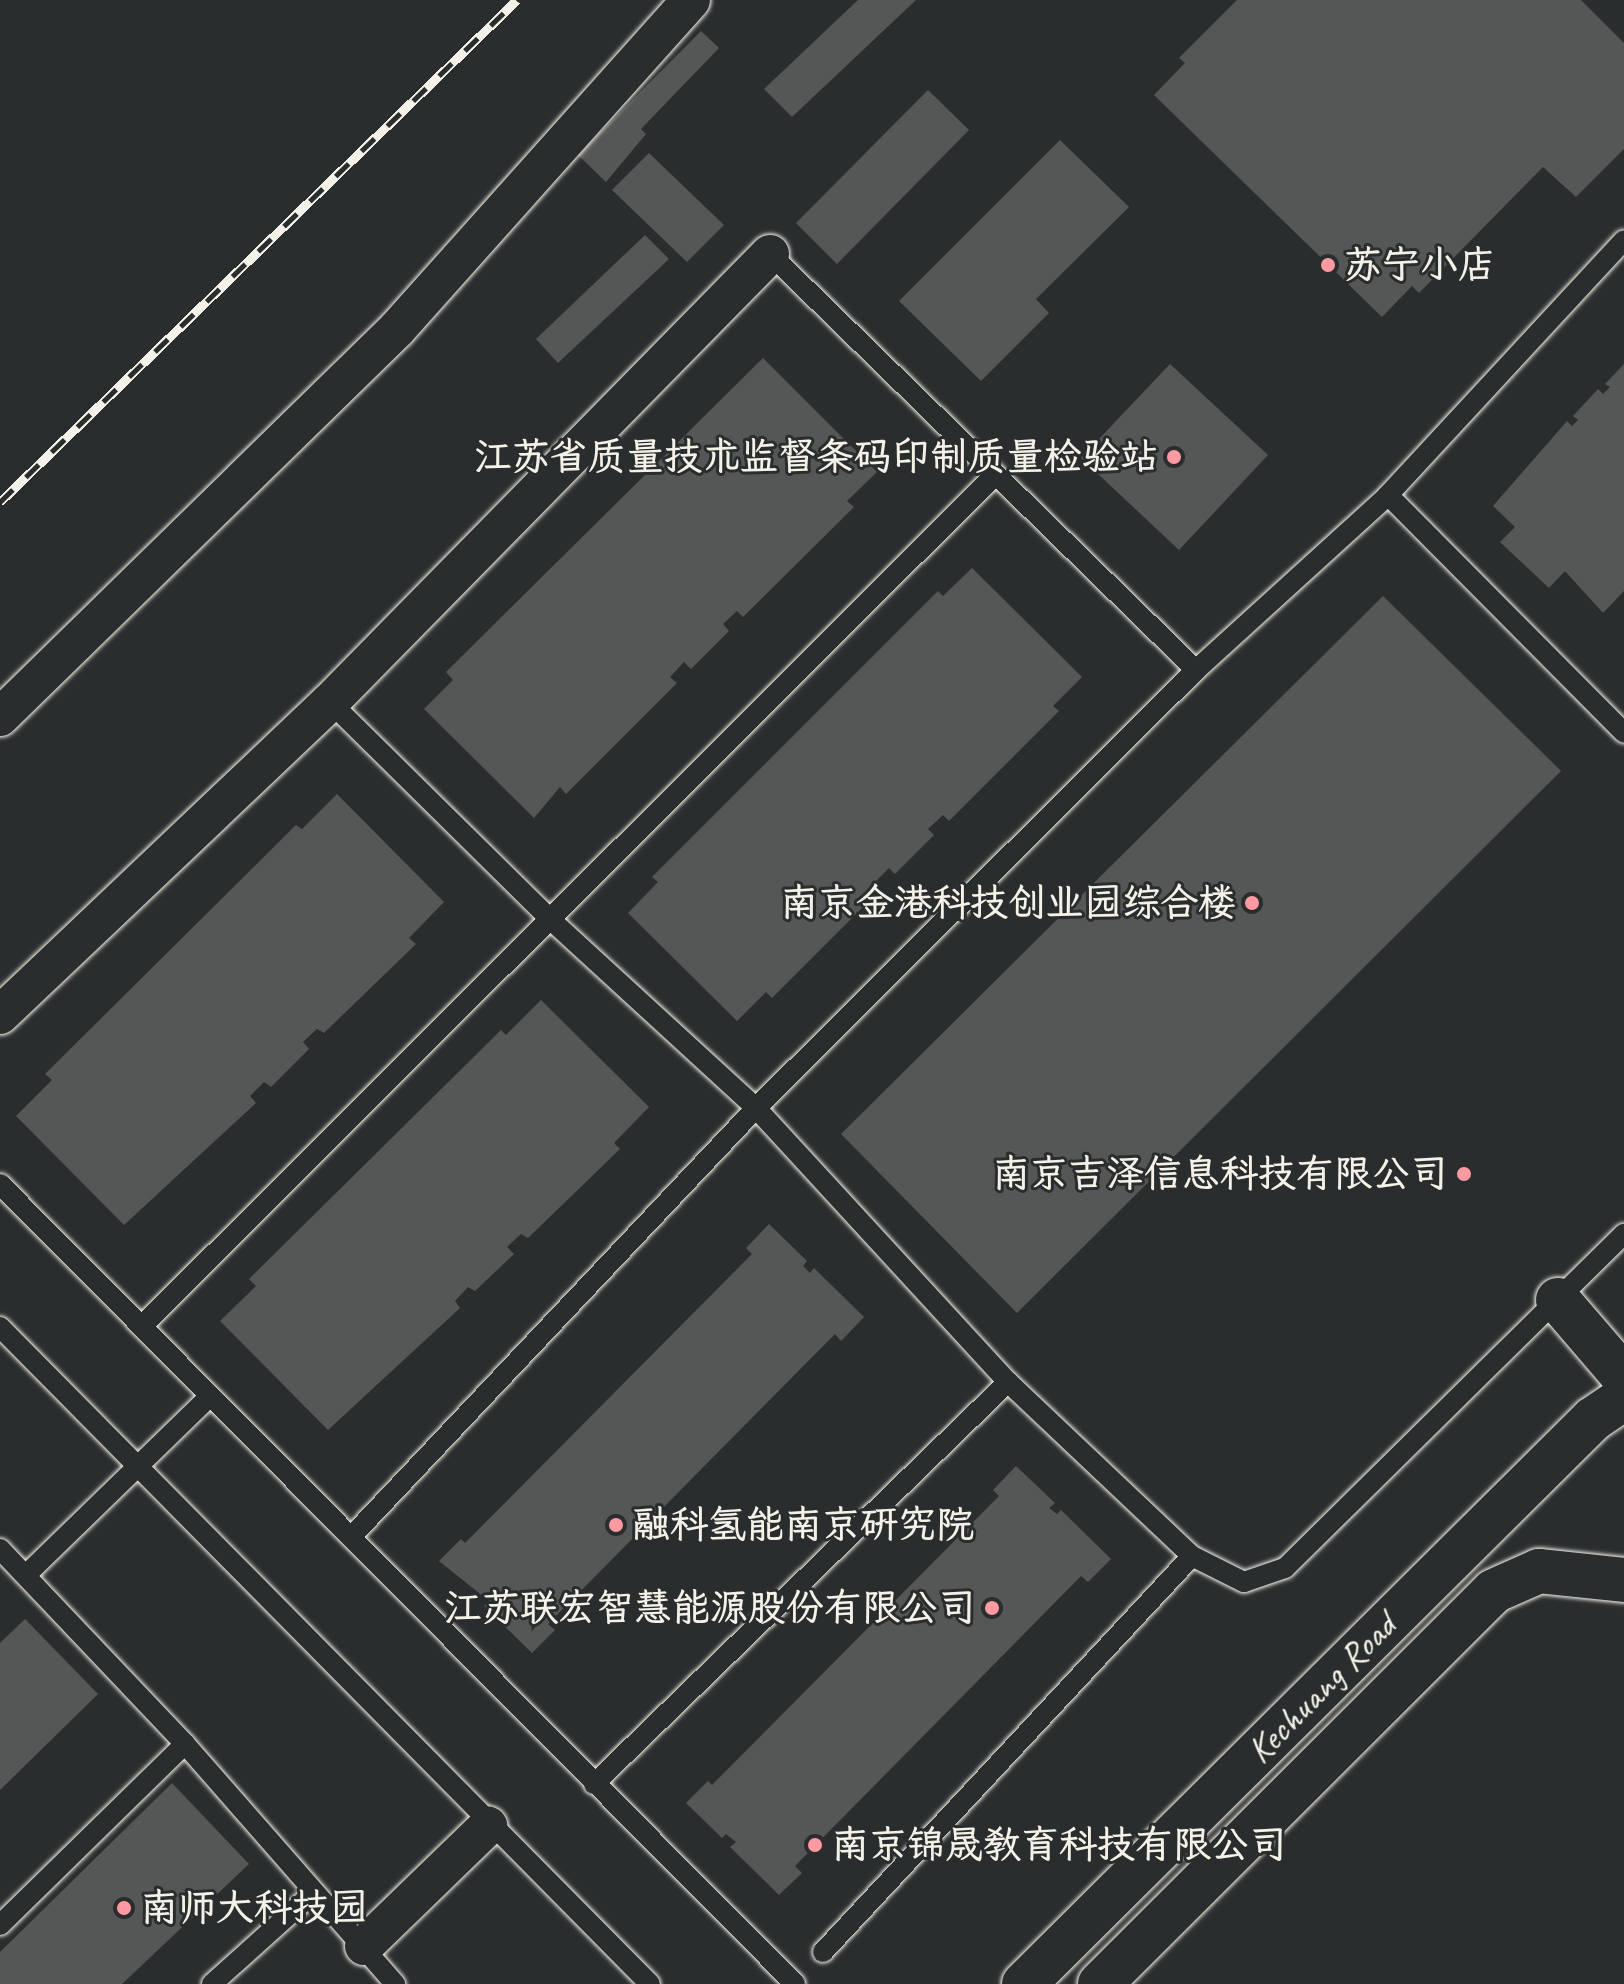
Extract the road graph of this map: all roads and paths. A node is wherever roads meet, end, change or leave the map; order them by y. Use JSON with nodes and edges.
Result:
{"nodes":[{"id":1,"x":691,"y":0,"type":"edge"},
{"id":2,"x":1624,"y":240,"type":"edge"},
{"id":3,"x":770,"y":254,"type":"joint"},
{"id":4,"x":993,"y":477,"type":"junction"},
{"id":5,"x":1388,"y":495,"type":"junction"},
{"id":6,"x":1196,"y":670,"type":"junction"},
{"id":7,"x":330,"y":702,"type":"junction"},
{"id":8,"x":0,"y":717,"type":"edge"},
{"id":9,"x":1624,"y":731,"type":"edge"},
{"id":10,"x":552,"y":921,"type":"junction"},
{"id":11,"x":0,"y":1015,"type":"edge"},
{"id":12,"x":756,"y":1108,"type":"junction"},
{"id":13,"x":0,"y":1184,"type":"edge"},
{"id":14,"x":1624,"y":1234,"type":"edge"},
{"id":15,"x":1558,"y":1300,"type":"junction"},
{"id":16,"x":142,"y":1326,"type":"junction"},
{"id":17,"x":0,"y":1327,"type":"edge"},
{"id":18,"x":1624,"y":1377,"type":"edge"},
{"id":19,"x":1008,"y":1382,"type":"junction"},
{"id":20,"x":209,"y":1397,"type":"junction"},
{"id":21,"x":1624,"y":1398,"type":"edge"},
{"id":22,"x":138,"y":1466,"type":"junction"},
{"id":23,"x":351,"y":1537,"type":"junction"},
{"id":24,"x":0,"y":1549,"type":"edge"},
{"id":25,"x":1192,"y":1556,"type":"junction"},
{"id":26,"x":26,"y":1575,"type":"junction"},
{"id":27,"x":1624,"y":1580,"type":"edge"},
{"id":28,"x":185,"y":1744,"type":"junction"},
{"id":29,"x":594,"y":1784,"type":"junction"},
{"id":30,"x":488,"y":1826,"type":"junction"},
{"id":31,"x":314,"y":1892,"type":"junction"},
{"id":32,"x":0,"y":1925,"type":"edge"},
{"id":33,"x":364,"y":1946,"type":"junction"},
{"id":34,"x":823,"y":1952,"type":"dead end"},
{"id":35,"x":212,"y":1984,"type":"edge"},
{"id":36,"x":395,"y":1984,"type":"edge"},
{"id":37,"x":650,"y":1984,"type":"edge"},
{"id":38,"x":795,"y":1984,"type":"edge"},
{"id":39,"x":1024,"y":1984,"type":"edge"},
{"id":40,"x":1100,"y":1984,"type":"edge"}],
"edges":[{"from":1,"to":8,"type":"street"},
{"from":2,"to":5,"type":"lane"},
{"from":3,"to":4,"type":"lane"},
{"from":3,"to":7,"type":"street"},
{"from":4,"to":6,"type":"lane"},
{"from":4,"to":10,"type":"lane"},
{"from":5,"to":6,"type":"lane"},
{"from":5,"to":9,"type":"lane"},
{"from":6,"to":12,"type":"lane"},
{"from":7,"to":10,"type":"lane"},
{"from":7,"to":11,"type":"street"},
{"from":10,"to":12,"type":"lane"},
{"from":10,"to":16,"type":"lane"},
{"from":12,"to":19,"type":"lane"},
{"from":12,"to":23,"type":"lane"},
{"from":13,"to":16,"type":"lane"},
{"from":14,"to":15,"type":"lane"},
{"from":15,"to":18,"type":"street"},
{"from":15,"to":25,"type":"lane"},
{"from":16,"to":20,"type":"lane"},
{"from":17,"to":22,"type":"lane"},
{"from":19,"to":25,"type":"lane"},
{"from":19,"to":29,"type":"lane"},
{"from":20,"to":22,"type":"lane"},
{"from":20,"to":23,"type":"lane"},
{"from":21,"to":39,"type":"street","name":"Kechuang Road"},
{"from":22,"to":26,"type":"lane"},
{"from":22,"to":30,"type":"lane"},
{"from":23,"to":29,"type":"lane"},
{"from":24,"to":26,"type":"lane"},
{"from":25,"to":34,"type":"lane"},
{"from":26,"to":28,"type":"lane"},
{"from":27,"to":40,"type":"street","name":"Kechuang Road"},
{"from":28,"to":31,"type":"lane"},
{"from":28,"to":32,"type":"lane"},
{"from":29,"to":38,"type":"lane"},
{"from":30,"to":33,"type":"street"},
{"from":30,"to":37,"type":"lane"},
{"from":31,"to":33,"type":"lane"},
{"from":31,"to":35,"type":"lane"},
{"from":33,"to":36,"type":"lane"}]}
